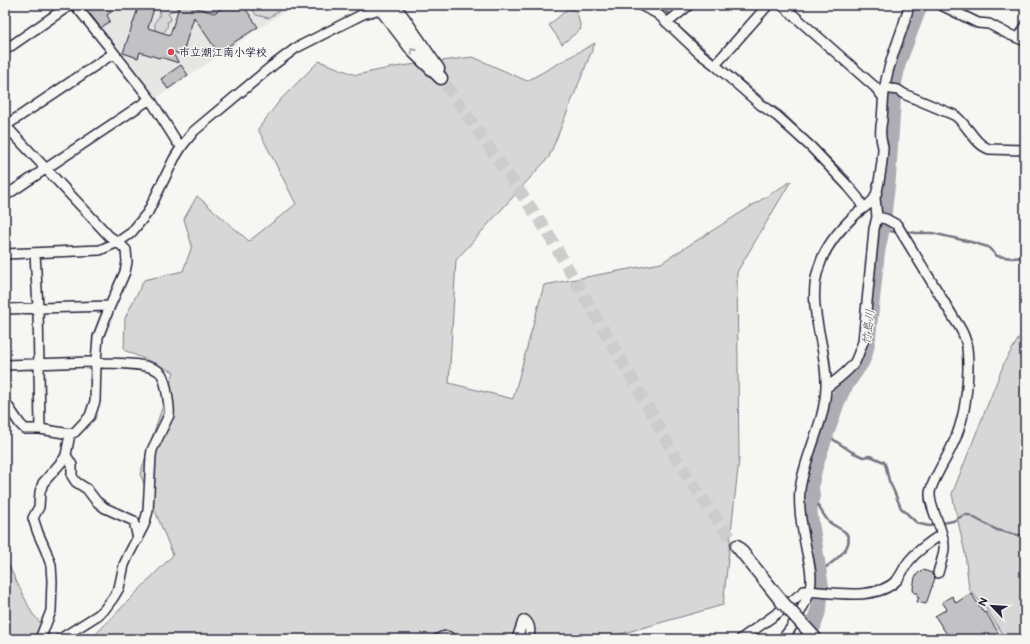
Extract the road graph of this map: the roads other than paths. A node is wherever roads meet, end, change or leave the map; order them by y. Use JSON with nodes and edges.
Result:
{"nodes":[{"id":1,"x":70,"y":5,"type":"edge"},
{"id":2,"x":75,"y":5,"type":"edge"},
{"id":3,"x":640,"y":5,"type":"edge"},
{"id":4,"x":689,"y":5,"type":"edge"},
{"id":5,"x":768,"y":5,"type":"edge"},
{"id":6,"x":782,"y":5,"type":"edge"},
{"id":7,"x":909,"y":5,"type":"edge"},
{"id":8,"x":941,"y":5,"type":"edge"},
{"id":9,"x":386,"y":6,"type":"edge"},
{"id":10,"x":667,"y":23,"type":"junction"},
{"id":11,"x":1025,"y":27,"type":"edge"},
{"id":12,"x":1022,"y":39,"type":"edge"},
{"id":13,"x":5,"y":50,"type":"edge"},
{"id":14,"x":114,"y":53,"type":"junction"},
{"id":15,"x":715,"y":65,"type":"junction"},
{"id":16,"x":444,"y":81,"type":"tunnel mouth"},
{"id":17,"x":889,"y":91,"type":"junction"},
{"id":18,"x":150,"y":99,"type":"junction"},
{"id":19,"x":5,"y":125,"type":"edge"},
{"id":20,"x":182,"y":146,"type":"junction"},
{"id":21,"x":1025,"y":150,"type":"edge"},
{"id":22,"x":47,"y":169,"type":"junction"},
{"id":23,"x":5,"y":196,"type":"edge"},
{"id":24,"x":875,"y":198,"type":"junction"},
{"id":25,"x":863,"y":208,"type":"junction"},
{"id":26,"x":881,"y":218,"type":"junction"},
{"id":27,"x":118,"y":242,"type":"junction"},
{"id":28,"x":6,"y":252,"type":"edge"},
{"id":29,"x":35,"y":253,"type":"junction"},
{"id":30,"x":110,"y":306,"type":"junction"},
{"id":31,"x":38,"y":308,"type":"junction"},
{"id":32,"x":5,"y":309,"type":"edge"},
{"id":33,"x":96,"y":362,"type":"junction"},
{"id":34,"x":39,"y":364,"type":"junction"},
{"id":35,"x":5,"y":365,"type":"edge"},
{"id":36,"x":826,"y":388,"type":"junction"},
{"id":37,"x":5,"y":402,"type":"edge"},
{"id":38,"x":40,"y":429,"type":"junction"},
{"id":39,"x":70,"y":434,"type":"junction"},
{"id":40,"x":66,"y":455,"type":"junction"},
{"id":41,"x":147,"y":516,"type":"junction"},
{"id":42,"x":134,"y":521,"type":"junction"},
{"id":43,"x":942,"y":534,"type":"junction"},
{"id":44,"x":138,"y":539,"type":"junction"},
{"id":45,"x":737,"y":546,"type":"tunnel mouth"},
{"id":46,"x":938,"y":572,"type":"dead end"},
{"id":47,"x":818,"y":592,"type":"junction"},
{"id":48,"x":40,"y":639,"type":"edge"},
{"id":49,"x":60,"y":639,"type":"edge"},
{"id":50,"x":438,"y":639,"type":"edge"},
{"id":51,"x":452,"y":639,"type":"edge"},
{"id":52,"x":517,"y":639,"type":"edge"},
{"id":53,"x":529,"y":639,"type":"edge"},
{"id":54,"x":741,"y":639,"type":"edge"},
{"id":55,"x":782,"y":639,"type":"edge"},
{"id":56,"x":816,"y":639,"type":"edge"}],
"edges":[{"from":1,"to":13,"type":"street"},
{"from":2,"to":14,"type":"street"},
{"from":3,"to":10,"type":"street"},
{"from":4,"to":10,"type":"street"},
{"from":5,"to":15,"type":"street"},
{"from":6,"to":17,"type":"street"},
{"from":7,"to":17,"type":"street"},
{"from":8,"to":12,"type":"street"},
{"from":9,"to":16,"type":"main road"},
{"from":9,"to":20,"type":"street"},
{"from":10,"to":15,"type":"street"},
{"from":11,"to":12,"type":"street"},
{"from":14,"to":18,"type":"street"},
{"from":14,"to":19,"type":"street"},
{"from":15,"to":25,"type":"street"},
{"from":17,"to":21,"type":"street"},
{"from":17,"to":24,"type":"street"},
{"from":18,"to":20,"type":"street"},
{"from":18,"to":22,"type":"street"},
{"from":19,"to":22,"type":"street"},
{"from":20,"to":27,"type":"street"},
{"from":22,"to":23,"type":"street"},
{"from":22,"to":27,"type":"street"},
{"from":24,"to":25,"type":"street"},
{"from":24,"to":26,"type":"street"},
{"from":25,"to":36,"type":"street"},
{"from":26,"to":36,"type":"street"},
{"from":26,"to":43,"type":"street"},
{"from":27,"to":29,"type":"street"},
{"from":27,"to":30,"type":"street"},
{"from":28,"to":29,"type":"street"},
{"from":29,"to":31,"type":"street"},
{"from":30,"to":31,"type":"street"},
{"from":30,"to":33,"type":"street"},
{"from":31,"to":32,"type":"street"},
{"from":31,"to":34,"type":"street"},
{"from":33,"to":34,"type":"street"},
{"from":33,"to":39,"type":"street"},
{"from":33,"to":41,"type":"street"},
{"from":34,"to":35,"type":"street"},
{"from":34,"to":38,"type":"street"},
{"from":36,"to":47,"type":"street"},
{"from":37,"to":38,"type":"street"},
{"from":38,"to":39,"type":"street"},
{"from":39,"to":40,"type":"street"},
{"from":40,"to":42,"type":"street"},
{"from":40,"to":48,"type":"street"},
{"from":41,"to":42,"type":"street"},
{"from":41,"to":44,"type":"street"},
{"from":42,"to":44,"type":"street"},
{"from":43,"to":46,"type":"street"},
{"from":43,"to":47,"type":"street"},
{"from":44,"to":49,"type":"street"},
{"from":45,"to":56,"type":"main road","bridge":true},
{"from":47,"to":54,"type":"street"},
{"from":47,"to":55,"type":"street"},
{"from":50,"to":51,"type":"street"},
{"from":52,"to":53,"type":"street"}]}
